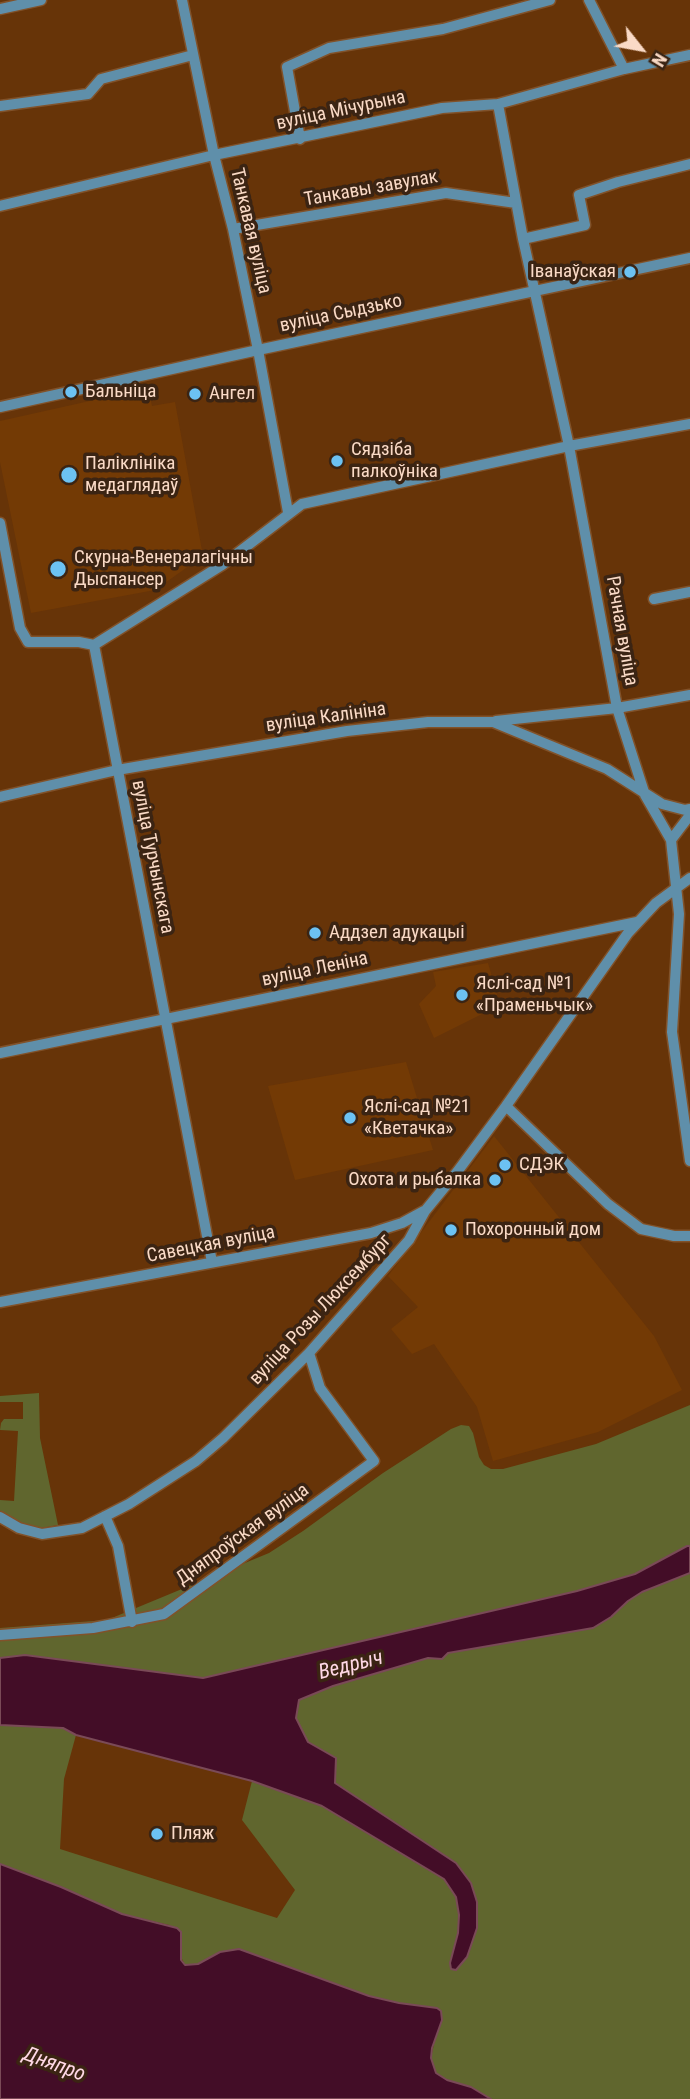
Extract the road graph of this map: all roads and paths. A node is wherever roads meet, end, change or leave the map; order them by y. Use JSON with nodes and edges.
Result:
{"nodes":[{"id":1,"x":41,"y":0,"type":"edge"},
{"id":2,"x":182,"y":0,"type":"edge"},
{"id":3,"x":550,"y":0,"type":"edge"},
{"id":4,"x":589,"y":0,"type":"edge"},
{"id":5,"x":0,"y":9,"type":"edge"},
{"id":6,"x":193,"y":55,"type":"junction"},
{"id":7,"x":690,"y":55,"type":"edge"},
{"id":8,"x":624,"y":69,"type":"junction"},
{"id":9,"x":498,"y":104,"type":"junction"},
{"id":10,"x":0,"y":106,"type":"edge"},
{"id":11,"x":300,"y":139,"type":"junction"},
{"id":12,"x":214,"y":155,"type":"junction"},
{"id":13,"x":690,"y":164,"type":"edge"},
{"id":14,"x":516,"y":203,"type":"junction"},
{"id":15,"x":0,"y":206,"type":"edge"},
{"id":16,"x":233,"y":229,"type":"junction"},
{"id":17,"x":523,"y":239,"type":"junction"},
{"id":18,"x":690,"y":258,"type":"edge"},
{"id":19,"x":536,"y":291,"type":"junction"},
{"id":20,"x":258,"y":350,"type":"junction"},
{"id":21,"x":0,"y":407,"type":"edge"},
{"id":22,"x":690,"y":424,"type":"edge"},
{"id":23,"x":569,"y":446,"type":"junction"},
{"id":24,"x":288,"y":512,"type":"junction"},
{"id":25,"x":0,"y":523,"type":"edge"},
{"id":26,"x":690,"y":592,"type":"edge"},
{"id":27,"x":654,"y":599,"type":"dead end"},
{"id":28,"x":94,"y":645,"type":"junction"},
{"id":29,"x":690,"y":695,"type":"edge"},
{"id":30,"x":617,"y":708,"type":"junction"},
{"id":31,"x":493,"y":722,"type":"junction"},
{"id":32,"x":117,"y":770,"type":"junction"},
{"id":33,"x":645,"y":795,"type":"junction"},
{"id":34,"x":0,"y":797,"type":"edge"},
{"id":35,"x":690,"y":808,"type":"edge"},
{"id":36,"x":690,"y":815,"type":"edge"},
{"id":37,"x":671,"y":840,"type":"junction"},
{"id":38,"x":690,"y":878,"type":"edge"},
{"id":39,"x":676,"y":888,"type":"junction"},
{"id":40,"x":638,"y":922,"type":"junction"},
{"id":41,"x":166,"y":1019,"type":"junction"},
{"id":42,"x":0,"y":1053,"type":"edge"},
{"id":43,"x":506,"y":1106,"type":"junction"},
{"id":44,"x":690,"y":1161,"type":"edge"},
{"id":45,"x":425,"y":1211,"type":"junction"},
{"id":46,"x":690,"y":1236,"type":"edge"},
{"id":47,"x":212,"y":1262,"type":"junction"},
{"id":48,"x":0,"y":1302,"type":"edge"},
{"id":49,"x":309,"y":1353,"type":"junction"},
{"id":50,"x":105,"y":1516,"type":"junction"},
{"id":51,"x":0,"y":1517,"type":"edge"},
{"id":52,"x":132,"y":1622,"type":"junction"},
{"id":53,"x":0,"y":1635,"type":"edge"}],
"edges":[{"from":1,"to":5,"type":"street"},
{"from":2,"to":6,"type":"street","name":"Танкавая вуліца"},
{"from":3,"to":11,"type":"street"},
{"from":4,"to":8,"type":"street"},
{"from":6,"to":10,"type":"street"},
{"from":6,"to":12,"type":"street","name":"Танкавая вуліца"},
{"from":7,"to":8,"type":"street","name":"вуліца Мічурына"},
{"from":8,"to":9,"type":"street","name":"вуліца Мічурына"},
{"from":9,"to":11,"type":"street","name":"вуліца Мічурына"},
{"from":9,"to":14,"type":"street","name":"Рачная вуліца"},
{"from":11,"to":12,"type":"street","name":"вуліца Мічурына"},
{"from":12,"to":15,"type":"street","name":"вуліца Мічурына"},
{"from":12,"to":16,"type":"street","name":"Танкавая вуліца"},
{"from":13,"to":17,"type":"street"},
{"from":14,"to":16,"type":"street","name":"Танкавы завулак"},
{"from":14,"to":17,"type":"street","name":"Рачная вуліца"},
{"from":16,"to":20,"type":"street","name":"Танкавая вуліца"},
{"from":17,"to":19,"type":"street","name":"Рачная вуліца"},
{"from":18,"to":19,"type":"street","name":"вуліца Сыдзько"},
{"from":19,"to":20,"type":"street","name":"вуліца Сыдзько"},
{"from":19,"to":23,"type":"street","name":"Рачная вуліца"},
{"from":20,"to":21,"type":"street","name":"вуліца Сыдзько"},
{"from":20,"to":24,"type":"street","name":"Танкавая вуліца"},
{"from":22,"to":23,"type":"street"},
{"from":23,"to":24,"type":"street"},
{"from":23,"to":30,"type":"street","name":"Рачная вуліца"},
{"from":24,"to":28,"type":"street"},
{"from":25,"to":28,"type":"street"},
{"from":26,"to":27,"type":"street"},
{"from":28,"to":32,"type":"street","name":"вуліца Турчынскага"},
{"from":29,"to":30,"type":"street"},
{"from":30,"to":31,"type":"street"},
{"from":30,"to":33,"type":"street","name":"Рачная вуліца"},
{"from":31,"to":32,"type":"street","name":"вуліца Калініна"},
{"from":31,"to":33,"type":"street","name":"вуліца Калініна"},
{"from":32,"to":34,"type":"street","name":"вуліца Калініна"},
{"from":32,"to":41,"type":"street","name":"вуліца Турчынскага"},
{"from":33,"to":35,"type":"street"},
{"from":33,"to":37,"type":"street","name":"Рачная вуліца"},
{"from":36,"to":37,"type":"street"},
{"from":37,"to":39,"type":"street","name":"Рачная вуліца"},
{"from":38,"to":39,"type":"street","name":"вуліца Розы Люксембург"},
{"from":39,"to":40,"type":"street","name":"вуліца Розы Люксембург"},
{"from":39,"to":44,"type":"street","name":"Рачная вуліца"},
{"from":40,"to":41,"type":"street","name":"вуліца Леніна"},
{"from":40,"to":43,"type":"street","name":"вуліца Розы Люксембург"},
{"from":41,"to":42,"type":"street","name":"вуліца Леніна"},
{"from":41,"to":47,"type":"street","name":"вуліца Турчынскага"},
{"from":43,"to":45,"type":"street","name":"вуліца Розы Люксембург"},
{"from":43,"to":46,"type":"street"},
{"from":45,"to":47,"type":"street","name":"Савецкая вуліца"},
{"from":45,"to":49,"type":"street","name":"вуліца Розы Люксембург"},
{"from":47,"to":48,"type":"street","name":"Савецкая вуліца"},
{"from":49,"to":50,"type":"street","name":"вуліца Розы Люксембург"},
{"from":49,"to":52,"type":"street","name":"Дняпроўская вуліца"},
{"from":50,"to":51,"type":"street","name":"вуліца Розы Люксембург"},
{"from":50,"to":52,"type":"street"},
{"from":52,"to":53,"type":"street","name":"Дняпроўская вуліца"}]}
